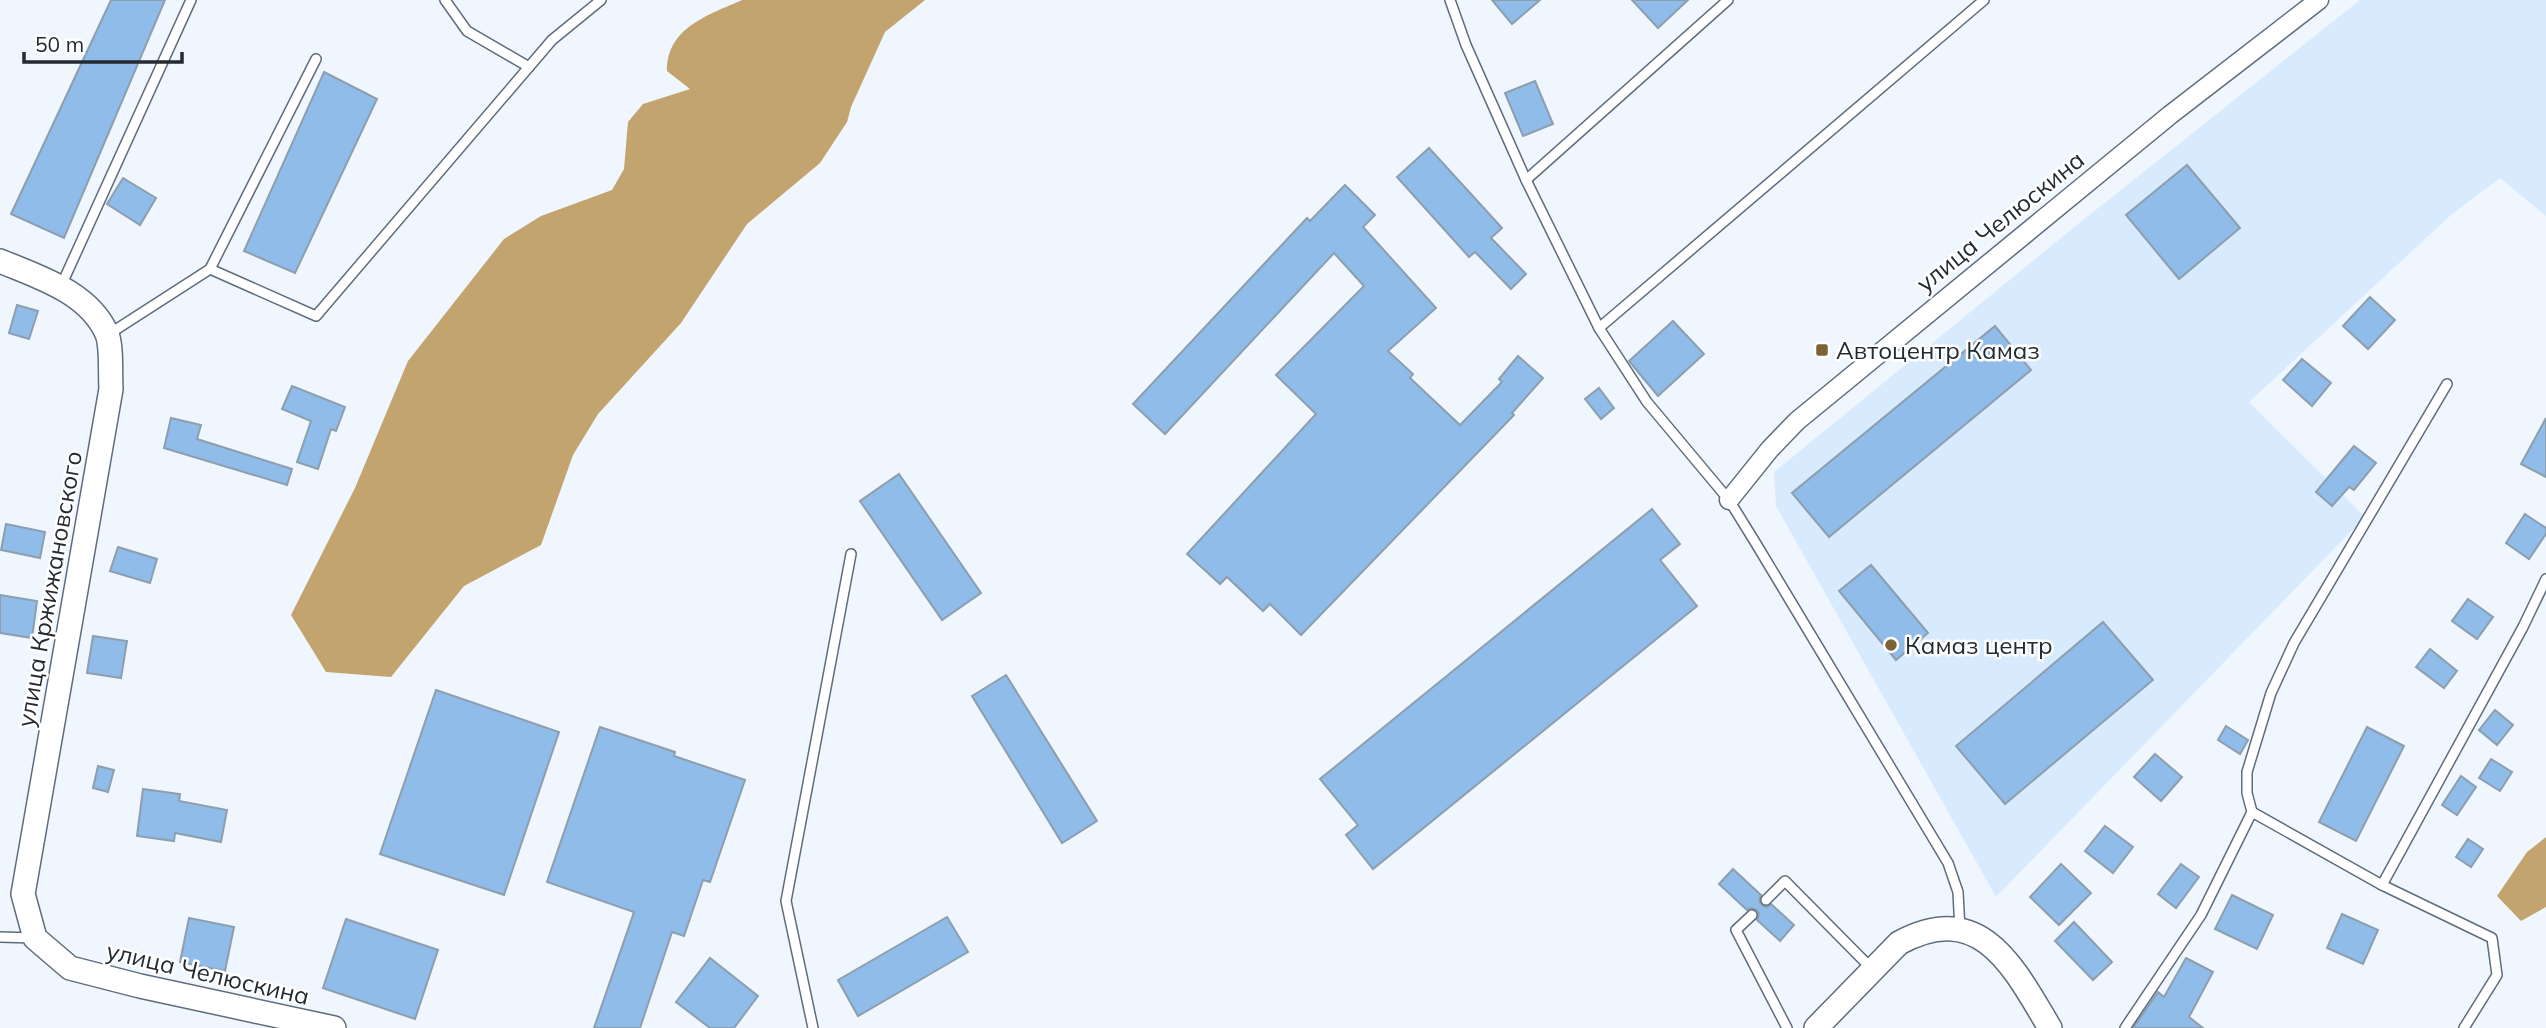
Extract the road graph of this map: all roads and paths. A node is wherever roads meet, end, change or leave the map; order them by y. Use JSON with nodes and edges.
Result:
{"nodes":[{"id":1,"x":191,"y":0,"type":"edge"},
{"id":2,"x":445,"y":0,"type":"edge"},
{"id":3,"x":601,"y":0,"type":"edge"},
{"id":4,"x":1450,"y":0,"type":"edge"},
{"id":5,"x":1728,"y":0,"type":"edge"},
{"id":6,"x":1984,"y":0,"type":"edge"},
{"id":7,"x":2319,"y":0,"type":"edge"},
{"id":8,"x":316,"y":59,"type":"dead end"},
{"id":9,"x":529,"y":67,"type":"junction"},
{"id":10,"x":1527,"y":180,"type":"junction"},
{"id":11,"x":0,"y":261,"type":"edge"},
{"id":12,"x":210,"y":269,"type":"junction"},
{"id":13,"x":61,"y":287,"type":"junction"},
{"id":14,"x":1599,"y":328,"type":"junction"},
{"id":15,"x":108,"y":335,"type":"junction"},
{"id":16,"x":2447,"y":384,"type":"dead end"},
{"id":17,"x":1729,"y":500,"type":"junction"},
{"id":18,"x":851,"y":554,"type":"dead end"},
{"id":19,"x":2546,"y":579,"type":"edge"},
{"id":20,"x":2252,"y":812,"type":"junction"},
{"id":21,"x":2382,"y":885,"type":"junction"},
{"id":22,"x":1766,"y":900,"type":"dead end"},
{"id":23,"x":1752,"y":915,"type":"dead end"},
{"id":24,"x":1960,"y":930,"type":"junction"},
{"id":25,"x":0,"y":937,"type":"edge"},
{"id":26,"x":35,"y":938,"type":"junction"},
{"id":27,"x":1872,"y":969,"type":"junction"},
{"id":28,"x":334,"y":1028,"type":"edge"},
{"id":29,"x":813,"y":1028,"type":"edge"},
{"id":30,"x":1787,"y":1028,"type":"edge"},
{"id":31,"x":1816,"y":1028,"type":"edge"},
{"id":32,"x":2050,"y":1028,"type":"edge"},
{"id":33,"x":2125,"y":1028,"type":"edge"},
{"id":34,"x":2465,"y":1028,"type":"edge"}],
"edges":[{"from":1,"to":13,"type":"lane"},
{"from":2,"to":9,"type":"lane"},
{"from":3,"to":9,"type":"lane"},
{"from":4,"to":10,"type":"lane"},
{"from":5,"to":10,"type":"lane"},
{"from":6,"to":14,"type":"lane"},
{"from":7,"to":17,"type":"street","name":"улица Челюскина"},
{"from":8,"to":12,"type":"lane"},
{"from":9,"to":12,"type":"lane"},
{"from":10,"to":14,"type":"lane"},
{"from":11,"to":13,"type":"street"},
{"from":12,"to":15,"type":"lane"},
{"from":13,"to":15,"type":"street"},
{"from":14,"to":17,"type":"lane"},
{"from":15,"to":26,"type":"street","name":"улица Кржижановского"},
{"from":16,"to":20,"type":"lane"},
{"from":17,"to":24,"type":"lane"},
{"from":18,"to":29,"type":"lane"},
{"from":19,"to":21,"type":"lane"},
{"from":20,"to":21,"type":"lane"},
{"from":20,"to":33,"type":"lane"},
{"from":21,"to":34,"type":"lane"},
{"from":22,"to":27,"type":"lane"},
{"from":23,"to":30,"type":"lane"},
{"from":24,"to":27,"type":"street"},
{"from":24,"to":32,"type":"street"},
{"from":25,"to":26,"type":"lane"},
{"from":26,"to":28,"type":"street","name":"улица Челюскина"},
{"from":27,"to":31,"type":"street"}]}
